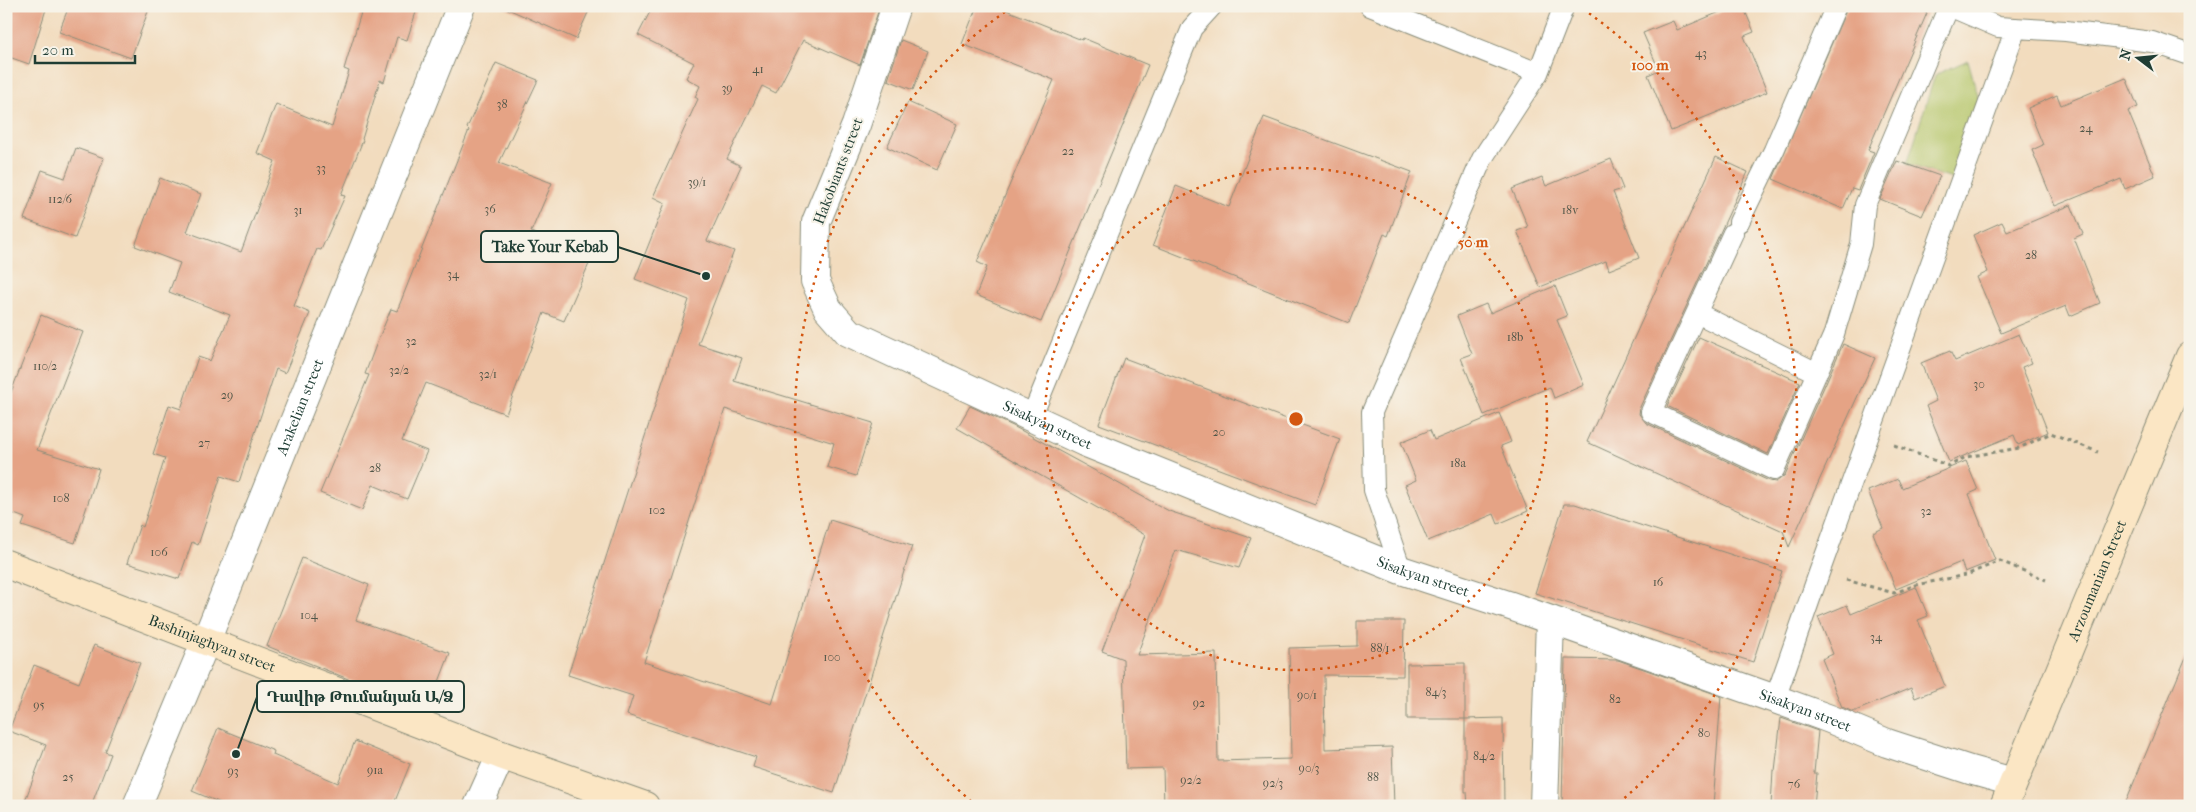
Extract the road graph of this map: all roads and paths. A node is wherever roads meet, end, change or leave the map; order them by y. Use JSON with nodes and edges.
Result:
{"nodes":[{"id":1,"x":461,"y":6,"type":"edge"},
{"id":2,"x":896,"y":6,"type":"edge"},
{"id":3,"x":1212,"y":6,"type":"edge"},
{"id":4,"x":1370,"y":6,"type":"edge"},
{"id":5,"x":1564,"y":6,"type":"edge"},
{"id":6,"x":1836,"y":6,"type":"edge"},
{"id":7,"x":1949,"y":6,"type":"edge"},
{"id":8,"x":2016,"y":28,"type":"junction"},
{"id":9,"x":2190,"y":55,"type":"edge"},
{"id":10,"x":1538,"y":73,"type":"junction"},
{"id":11,"x":1697,"y":313,"type":"junction"},
{"id":12,"x":848,"y":332,"type":"joint"},
{"id":13,"x":2190,"y":356,"type":"edge"},
{"id":14,"x":1817,"y":373,"type":"junction"},
{"id":15,"x":1032,"y":416,"type":"junction"},
{"id":16,"x":1868,"y":436,"type":"junction"},
{"id":17,"x":2098,"y":452,"type":"dead end"},
{"id":18,"x":6,"y":564,"type":"edge"},
{"id":19,"x":1400,"y":570,"type":"junction"},
{"id":20,"x":1819,"y":572,"type":"junction"},
{"id":21,"x":2046,"y":580,"type":"dead end"},
{"id":22,"x":1550,"y":620,"type":"junction"},
{"id":23,"x":206,"y":641,"type":"junction"},
{"id":24,"x":1775,"y":699,"type":"junction"},
{"id":25,"x":501,"y":755,"type":"junction"},
{"id":26,"x":2009,"y":794,"type":"edge"},
{"id":27,"x":137,"y":806,"type":"edge"},
{"id":28,"x":478,"y":806,"type":"edge"},
{"id":29,"x":645,"y":806,"type":"edge"},
{"id":30,"x":1544,"y":806,"type":"edge"}],
"edges":[{"from":1,"to":23,"type":"street","name":"Arakelian street"},
{"from":2,"to":12,"type":"street","name":"Hakobiants street"},
{"from":3,"to":15,"type":"lane"},
{"from":4,"to":10,"type":"lane"},
{"from":5,"to":10,"type":"lane"},
{"from":6,"to":11,"type":"lane"},
{"from":7,"to":8,"type":"lane"},
{"from":7,"to":14,"type":"lane"},
{"from":8,"to":9,"type":"lane"},
{"from":8,"to":16,"type":"lane"},
{"from":10,"to":19,"type":"lane"},
{"from":11,"to":14,"type":"lane"},
{"from":11,"to":14,"type":"lane"},
{"from":12,"to":15,"type":"street","name":"Sisakyan street"},
{"from":13,"to":26,"type":"main road","name":"Arzoumanian Street"},
{"from":15,"to":19,"type":"street","name":"Sisakyan street"},
{"from":16,"to":17,"type":"path"},
{"from":16,"to":20,"type":"lane"},
{"from":18,"to":23,"type":"main road","name":"Bashinjaghyan street"},
{"from":19,"to":22,"type":"street","name":"Sisakyan street"},
{"from":20,"to":21,"type":"path"},
{"from":20,"to":24,"type":"lane"},
{"from":22,"to":24,"type":"street","name":"Sisakyan street"},
{"from":22,"to":30,"type":"street"},
{"from":23,"to":25,"type":"main road","name":"Bashinjaghyan street"},
{"from":23,"to":27,"type":"street","name":"Arakelian street"},
{"from":24,"to":26,"type":"street","name":"Sisakyan street"},
{"from":25,"to":28,"type":"street"},
{"from":25,"to":29,"type":"main road","name":"Bashinjaghyan street"}]}
